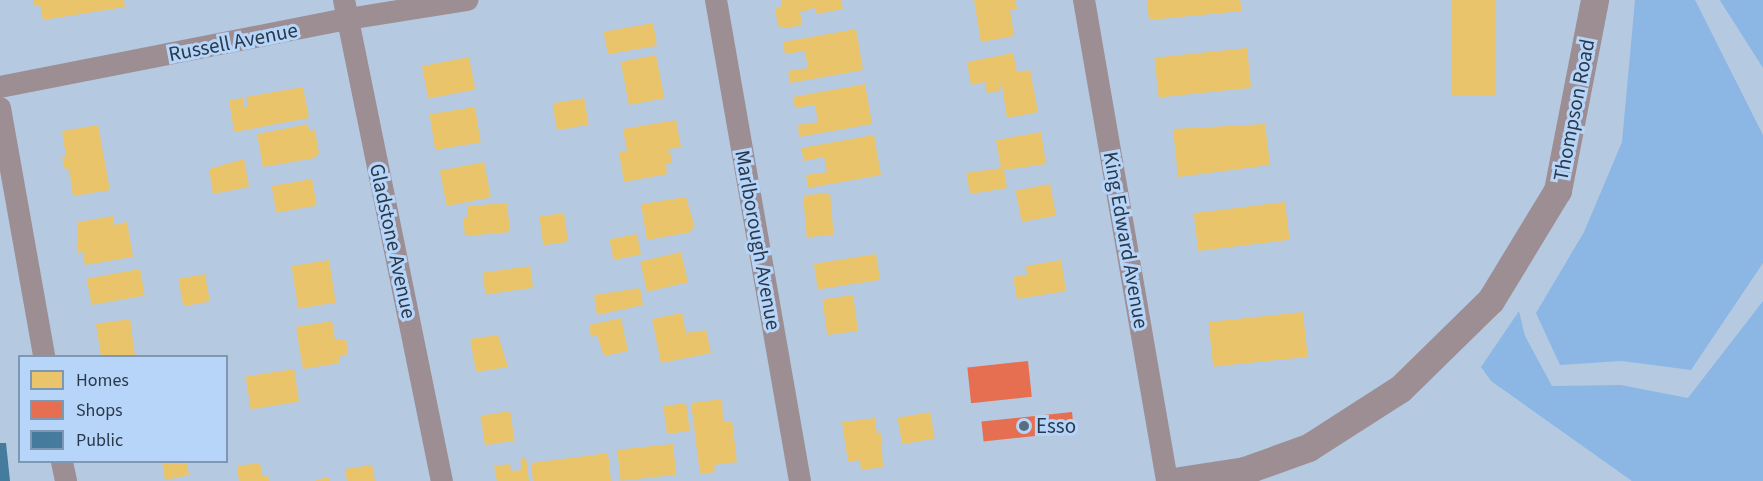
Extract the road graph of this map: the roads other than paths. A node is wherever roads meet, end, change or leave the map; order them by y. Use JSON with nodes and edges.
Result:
{"nodes":[{"id":1,"x":467,"y":0,"type":"edge"},
{"id":2,"x":716,"y":0,"type":"edge"},
{"id":3,"x":1084,"y":0,"type":"edge"},
{"id":4,"x":1594,"y":0,"type":"edge"},
{"id":5,"x":346,"y":10,"type":"edge"},
{"id":6,"x":0,"y":87,"type":"edge"},
{"id":7,"x":0,"y":108,"type":"edge"},
{"id":8,"x":44,"y":355,"type":"edge"},
{"id":9,"x":62,"y":463,"type":"edge"},
{"id":10,"x":66,"y":481,"type":"edge"},
{"id":11,"x":442,"y":481,"type":"edge"},
{"id":12,"x":800,"y":481,"type":"edge"},
{"id":13,"x":1167,"y":481,"type":"edge"},
{"id":14,"x":1180,"y":481,"type":"edge"}],
"edges":[{"from":1,"to":5,"type":"street","name":"Russell Avenue"},
{"from":2,"to":12,"type":"street","name":"Marlborough Avenue"},
{"from":3,"to":13,"type":"street","name":"King Edward Avenue"},
{"from":4,"to":14,"type":"street","name":"Thompson Road"},
{"from":5,"to":6,"type":"street","name":"Russell Avenue"},
{"from":5,"to":11,"type":"street","name":"Gladstone Avenue"},
{"from":7,"to":8,"type":"street"},
{"from":9,"to":10,"type":"street"}]}
